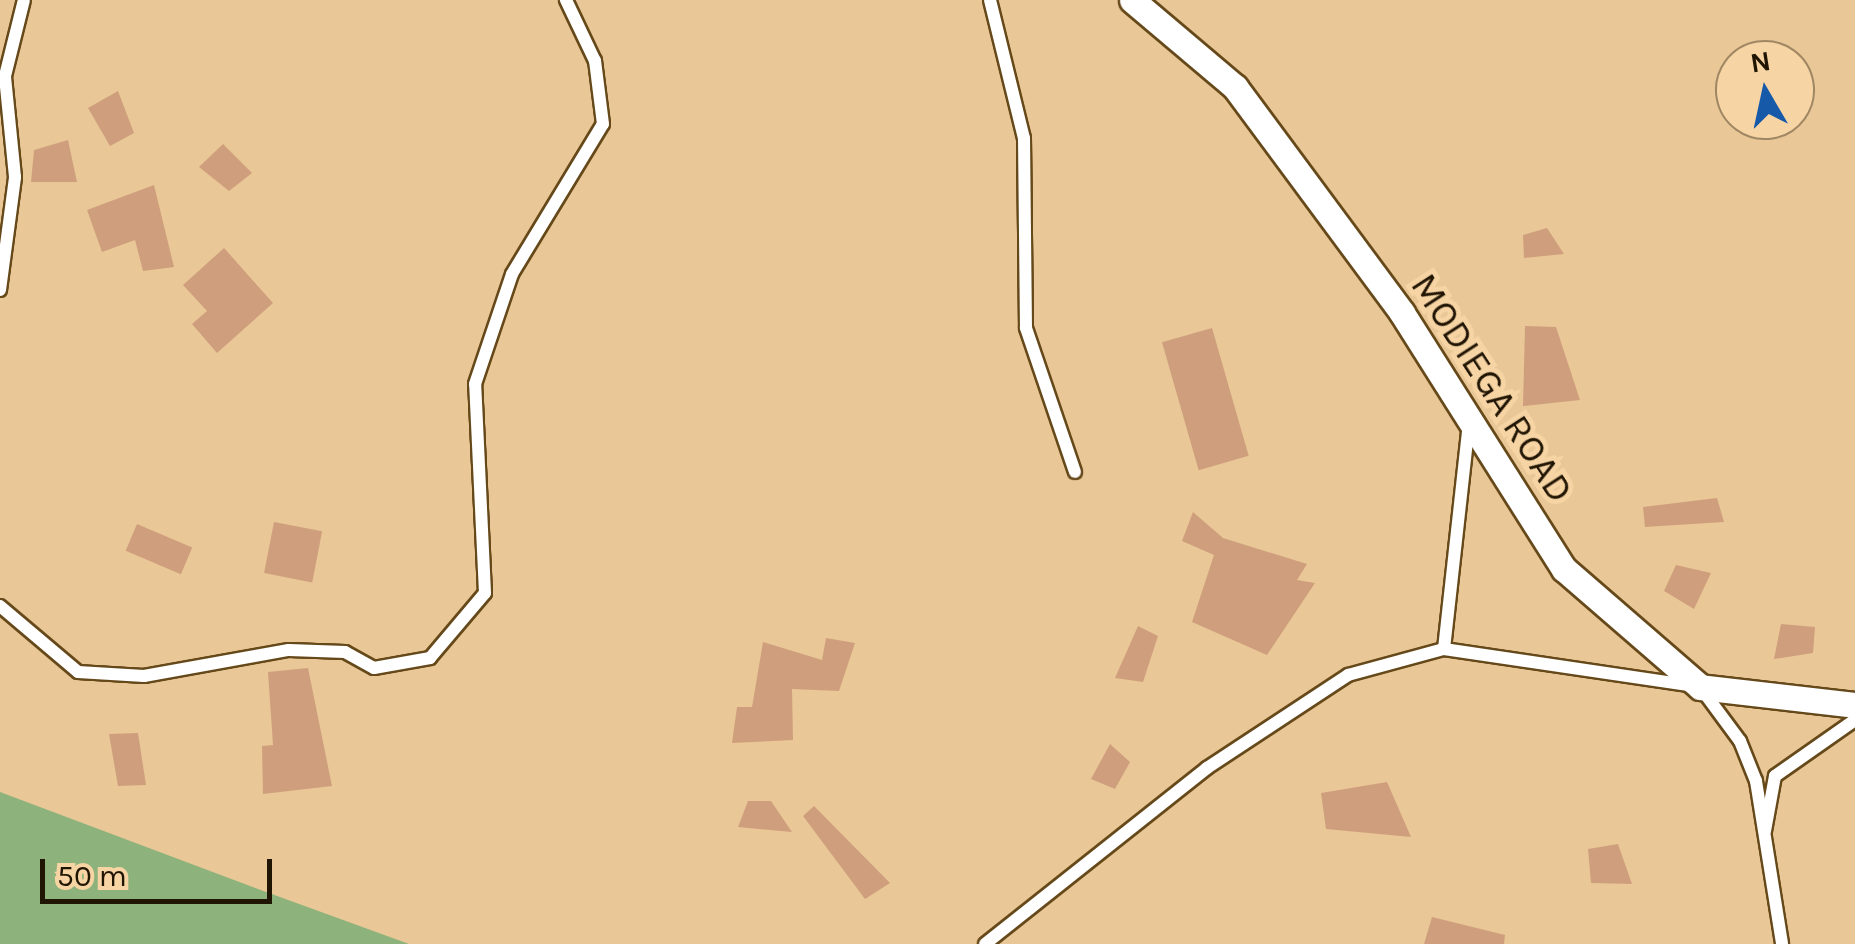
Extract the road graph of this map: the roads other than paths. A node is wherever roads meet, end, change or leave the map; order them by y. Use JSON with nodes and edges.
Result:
{"nodes":[{"id":1,"x":24,"y":0,"type":"edge"},
{"id":2,"x":566,"y":0,"type":"edge"},
{"id":3,"x":990,"y":0,"type":"edge"},
{"id":4,"x":1132,"y":0,"type":"edge"},
{"id":5,"x":0,"y":288,"type":"edge"},
{"id":6,"x":1469,"y":421,"type":"junction"},
{"id":7,"x":1075,"y":472,"type":"dead end"},
{"id":8,"x":0,"y":606,"type":"edge"},
{"id":9,"x":1444,"y":648,"type":"junction"},
{"id":10,"x":1700,"y":687,"type":"junction"},
{"id":11,"x":1855,"y":704,"type":"edge"},
{"id":12,"x":1855,"y":720,"type":"edge"},
{"id":13,"x":1762,"y":848,"type":"junction"},
{"id":14,"x":985,"y":944,"type":"edge"},
{"id":15,"x":1782,"y":944,"type":"edge"}],
"edges":[{"from":1,"to":5,"type":"lane"},
{"from":2,"to":8,"type":"lane"},
{"from":3,"to":7,"type":"lane"},
{"from":4,"to":6,"type":"street","name":"MODIEGA ROAD"},
{"from":6,"to":9,"type":"lane"},
{"from":6,"to":10,"type":"street","name":"MODIEGA ROAD"},
{"from":9,"to":10,"type":"lane"},
{"from":9,"to":14,"type":"lane"},
{"from":10,"to":11,"type":"street"},
{"from":10,"to":13,"type":"lane"},
{"from":12,"to":13,"type":"lane"},
{"from":13,"to":15,"type":"lane"}]}
